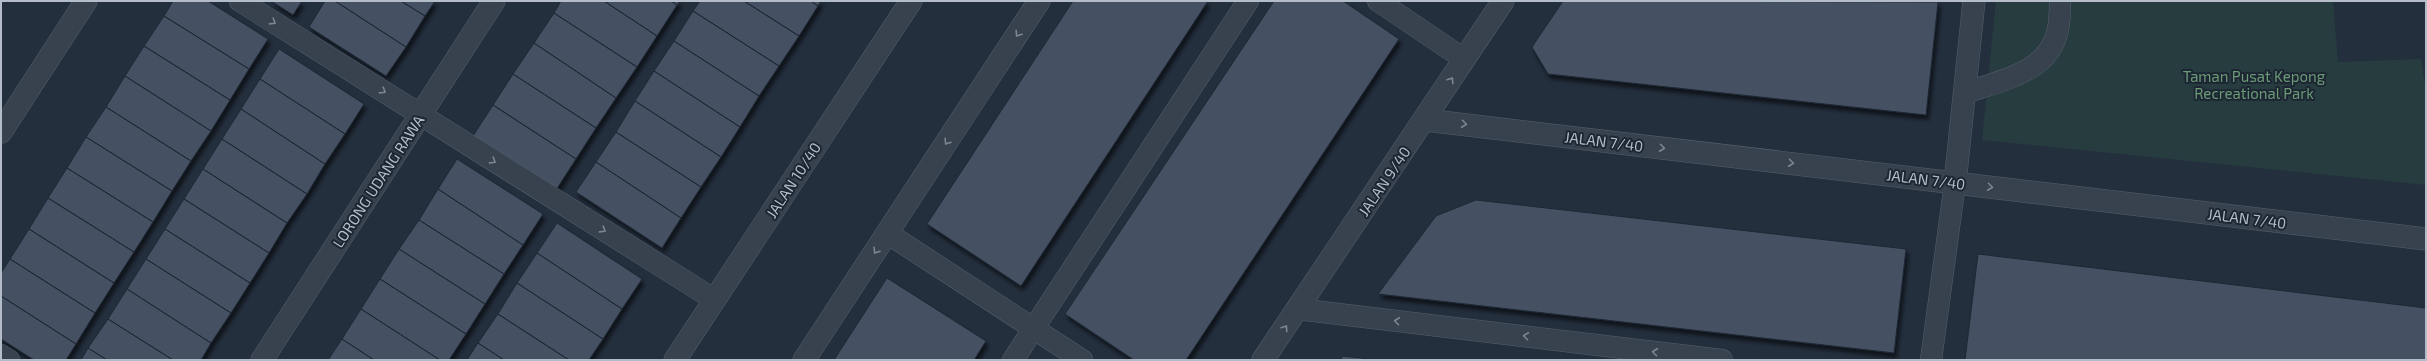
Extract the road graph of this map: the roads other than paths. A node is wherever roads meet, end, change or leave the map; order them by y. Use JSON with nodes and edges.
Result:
{"nodes":[{"id":1,"x":86,"y":1,"type":"edge"},
{"id":2,"x":240,"y":1,"type":"edge"},
{"id":3,"x":494,"y":1,"type":"edge"},
{"id":4,"x":911,"y":1,"type":"edge"},
{"id":5,"x":1039,"y":1,"type":"edge"},
{"id":6,"x":1248,"y":1,"type":"edge"},
{"id":7,"x":1378,"y":1,"type":"edge"},
{"id":8,"x":1503,"y":1,"type":"edge"},
{"id":9,"x":1974,"y":1,"type":"edge"},
{"id":10,"x":2060,"y":1,"type":"edge"},
{"id":11,"x":1464,"y":59,"type":"junction"},
{"id":12,"x":1965,"y":93,"type":"junction"},
{"id":13,"x":420,"y":115,"type":"junction"},
{"id":14,"x":1425,"y":120,"type":"junction"},
{"id":15,"x":3,"y":126,"type":"edge"},
{"id":16,"x":1955,"y":183,"type":"junction"},
{"id":17,"x":887,"y":233,"type":"junction"},
{"id":18,"x":2426,"y":239,"type":"edge"},
{"id":19,"x":715,"y":300,"type":"junction"},
{"id":20,"x":1298,"y":309,"type":"junction"},
{"id":21,"x":1034,"y":329,"type":"junction"},
{"id":22,"x":1,"y":355,"type":"edge"},
{"id":23,"x":8,"y":360,"type":"edge"},
{"id":24,"x":262,"y":360,"type":"edge"},
{"id":25,"x":675,"y":360,"type":"edge"},
{"id":26,"x":804,"y":360,"type":"edge"},
{"id":27,"x":1013,"y":360,"type":"edge"},
{"id":28,"x":1082,"y":360,"type":"edge"},
{"id":29,"x":1263,"y":360,"type":"edge"},
{"id":30,"x":1722,"y":360,"type":"edge"},
{"id":31,"x":1931,"y":360,"type":"edge"}],
"edges":[{"from":1,"to":15,"type":"street"},
{"from":2,"to":13,"type":"lane","one_way":true},
{"from":3,"to":13,"type":"street","name":"LORONG UDANG RAWA"},
{"from":4,"to":19,"type":"street","name":"JALAN 10/40"},
{"from":5,"to":17,"type":"street","one_way":true},
{"from":6,"to":21,"type":"lane"},
{"from":7,"to":11,"type":"lane"},
{"from":8,"to":11,"type":"street","name":"JALAN 9/40"},
{"from":9,"to":12,"type":"street"},
{"from":10,"to":12,"type":"lane"},
{"from":14,"to":11,"type":"street","name":"JALAN 9/40","one_way":true},
{"from":12,"to":16,"type":"street"},
{"from":13,"to":19,"type":"lane","one_way":true},
{"from":13,"to":24,"type":"street","name":"LORONG UDANG RAWA"},
{"from":14,"to":16,"type":"street","name":"JALAN 7/40","one_way":true},
{"from":14,"to":20,"type":"street","name":"JALAN 9/40"},
{"from":16,"to":18,"type":"street","name":"JALAN 7/40","one_way":true},
{"from":16,"to":31,"type":"lane"},
{"from":17,"to":21,"type":"lane"},
{"from":17,"to":26,"type":"street","one_way":true},
{"from":19,"to":25,"type":"street","name":"JALAN 10/40"},
{"from":29,"to":20,"type":"street","name":"JALAN 9/40","one_way":true},
{"from":30,"to":20,"type":"lane","one_way":true},
{"from":21,"to":27,"type":"lane"},
{"from":21,"to":28,"type":"lane"},
{"from":22,"to":23,"type":"lane"}]}
